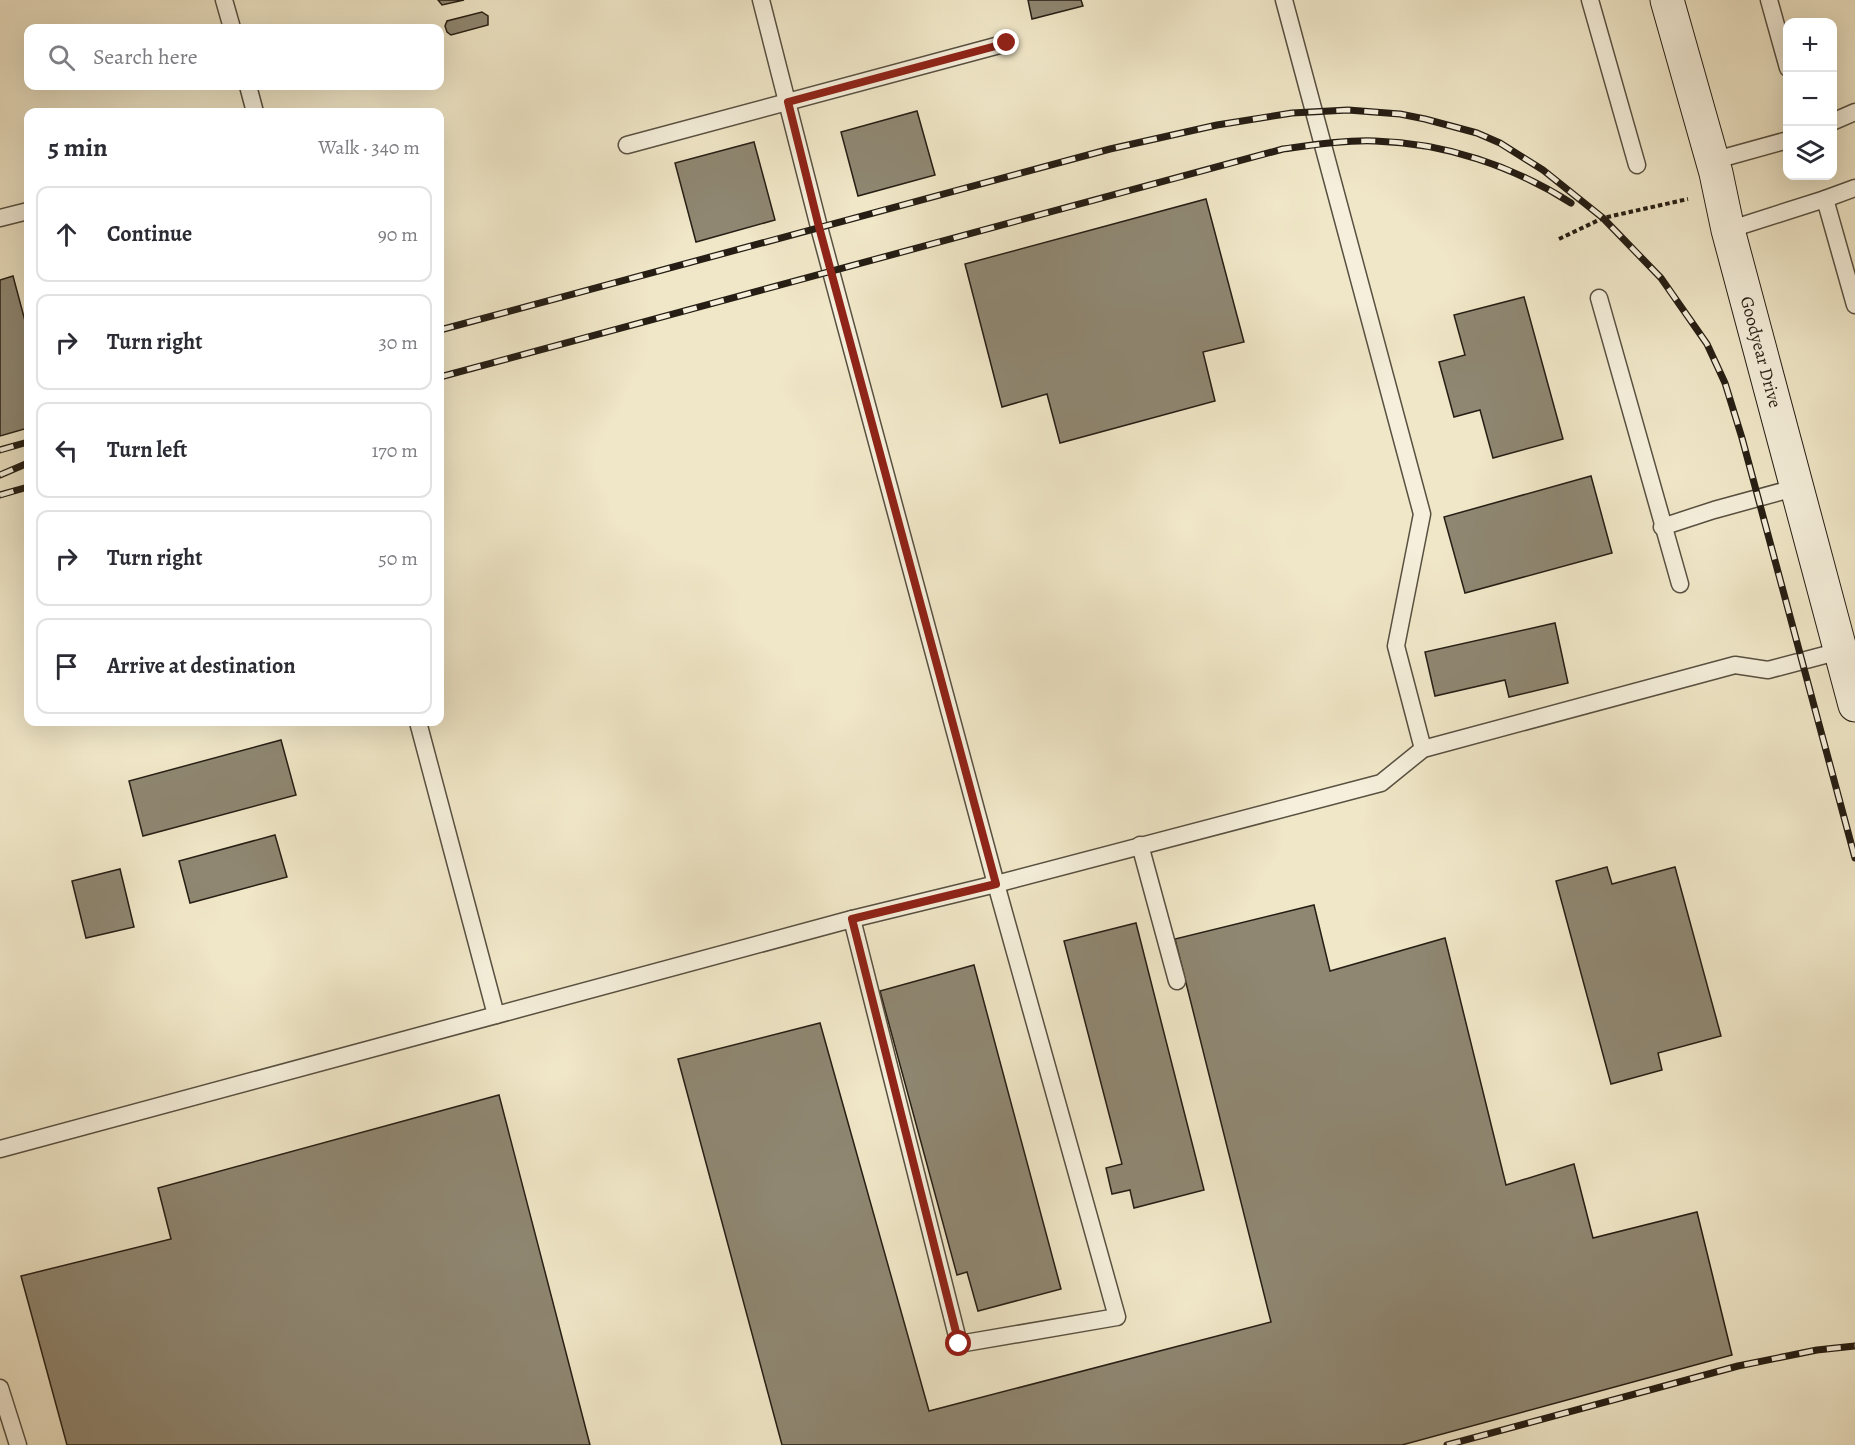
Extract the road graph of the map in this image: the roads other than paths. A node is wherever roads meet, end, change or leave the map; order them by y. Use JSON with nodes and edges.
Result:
{"nodes":[{"id":1,"x":225,"y":0,"type":"edge"},
{"id":2,"x":761,"y":0,"type":"edge"},
{"id":3,"x":1284,"y":0,"type":"edge"},
{"id":4,"x":1590,"y":0,"type":"edge"},
{"id":5,"x":1667,"y":0,"type":"edge"},
{"id":6,"x":1769,"y":0,"type":"edge"},
{"id":7,"x":231,"y":24,"type":"edge"},
{"id":8,"x":1007,"y":43,"type":"dead end"},
{"id":9,"x":1783,"y":50,"type":"edge"},
{"id":10,"x":249,"y":90,"type":"edge"},
{"id":11,"x":788,"y":102,"type":"junction"},
{"id":12,"x":254,"y":108,"type":"edge"},
{"id":13,"x":1855,"y":112,"type":"edge"},
{"id":14,"x":1837,"y":120,"type":"edge"},
{"id":15,"x":1783,"y":141,"type":"edge"},
{"id":16,"x":627,"y":145,"type":"dead end"},
{"id":17,"x":1712,"y":161,"type":"junction"},
{"id":18,"x":1637,"y":165,"type":"dead end"},
{"id":19,"x":1855,"y":188,"type":"edge"},
{"id":20,"x":1825,"y":199,"type":"junction"},
{"id":21,"x":24,"y":212,"type":"edge"},
{"id":22,"x":0,"y":218,"type":"edge"},
{"id":23,"x":1728,"y":230,"type":"junction"},
{"id":24,"x":1599,"y":298,"type":"dead end"},
{"id":25,"x":1855,"y":305,"type":"edge"},
{"id":26,"x":1798,"y":487,"type":"junction"},
{"id":27,"x":1662,"y":527,"type":"junction"},
{"id":28,"x":1680,"y":584,"type":"dead end"},
{"id":29,"x":1840,"y":651,"type":"junction"},
{"id":30,"x":1855,"y":705,"type":"edge"},
{"id":31,"x":419,"y":726,"type":"edge"},
{"id":32,"x":1423,"y":749,"type":"junction"},
{"id":33,"x":1140,"y":845,"type":"junction"},
{"id":34,"x":996,"y":884,"type":"junction"},
{"id":35,"x":852,"y":919,"type":"junction"},
{"id":36,"x":1177,"y":981,"type":"dead end"},
{"id":37,"x":496,"y":1015,"type":"junction"},
{"id":38,"x":0,"y":1149,"type":"edge"},
{"id":39,"x":0,"y":1388,"type":"edge"},
{"id":40,"x":18,"y":1445,"type":"edge"}],
"edges":[{"from":1,"to":7,"type":"lane"},
{"from":2,"to":11,"type":"lane"},
{"from":3,"to":32,"type":"lane"},
{"from":4,"to":18,"type":"lane"},
{"from":5,"to":17,"type":"street","name":"Goodyear Drive"},
{"from":6,"to":9,"type":"lane"},
{"from":8,"to":11,"type":"lane"},
{"from":10,"to":12,"type":"lane"},
{"from":11,"to":16,"type":"lane"},
{"from":11,"to":34,"type":"lane"},
{"from":13,"to":14,"type":"lane"},
{"from":15,"to":17,"type":"lane"},
{"from":17,"to":23,"type":"street","name":"Goodyear Drive"},
{"from":19,"to":20,"type":"lane"},
{"from":20,"to":23,"type":"lane"},
{"from":20,"to":25,"type":"lane"},
{"from":21,"to":22,"type":"lane"},
{"from":23,"to":26,"type":"street","name":"Goodyear Drive"},
{"from":24,"to":27,"type":"lane"},
{"from":26,"to":27,"type":"lane"},
{"from":26,"to":29,"type":"street","name":"Goodyear Drive"},
{"from":27,"to":28,"type":"lane"},
{"from":29,"to":30,"type":"street","name":"Goodyear Drive"},
{"from":29,"to":32,"type":"lane"},
{"from":31,"to":37,"type":"lane"},
{"from":32,"to":33,"type":"lane"},
{"from":33,"to":34,"type":"lane"},
{"from":33,"to":36,"type":"lane"},
{"from":34,"to":35,"type":"lane"},
{"from":34,"to":35,"type":"lane"},
{"from":35,"to":37,"type":"lane"},
{"from":37,"to":38,"type":"lane"},
{"from":39,"to":40,"type":"lane"}]}
